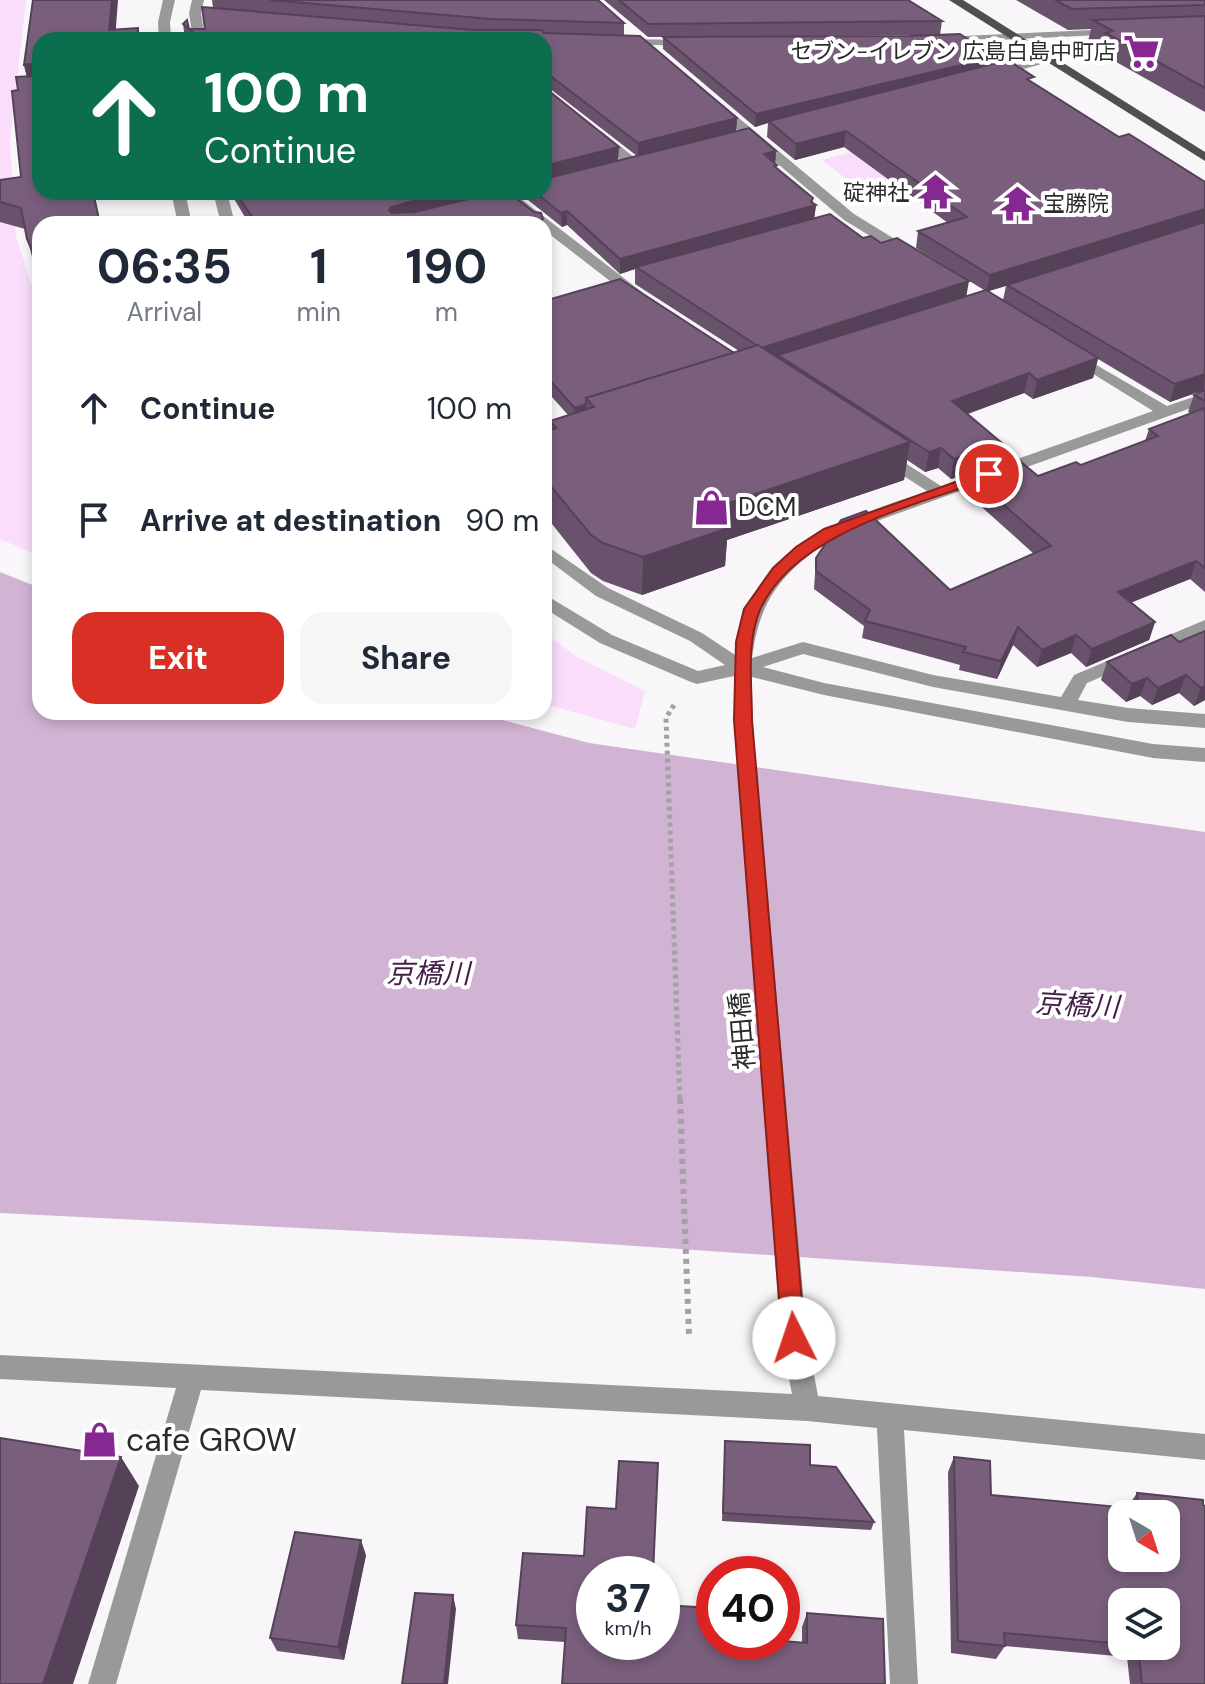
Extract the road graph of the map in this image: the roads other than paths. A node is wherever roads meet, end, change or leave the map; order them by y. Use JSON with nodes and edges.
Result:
{"nodes":[{"id":1,"x":169,"y":0,"type":"edge"},
{"id":2,"x":955,"y":0,"type":"edge"},
{"id":3,"x":196,"y":6,"type":"edge"},
{"id":4,"x":211,"y":14,"type":"edge"},
{"id":5,"x":623,"y":26,"type":"edge"},
{"id":6,"x":165,"y":32,"type":"edge"},
{"id":7,"x":198,"y":32,"type":"edge"},
{"id":8,"x":1128,"y":32,"type":"edge"},
{"id":9,"x":1012,"y":36,"type":"junction"},
{"id":10,"x":922,"y":41,"type":"edge"},
{"id":11,"x":613,"y":42,"type":"edge"},
{"id":12,"x":643,"y":43,"type":"junction"},
{"id":13,"x":705,"y":43,"type":"edge"},
{"id":14,"x":655,"y":53,"type":"edge"},
{"id":15,"x":1049,"y":59,"type":"junction"},
{"id":16,"x":985,"y":75,"type":"edge"},
{"id":17,"x":703,"y":94,"type":"edge"},
{"id":18,"x":589,"y":128,"type":"edge"},
{"id":19,"x":765,"y":131,"type":"dead end"},
{"id":20,"x":750,"y":135,"type":"junction"},
{"id":21,"x":736,"y":138,"type":"edge"},
{"id":22,"x":1205,"y":157,"type":"edge"},
{"id":23,"x":649,"y":161,"type":"edge"},
{"id":24,"x":634,"y":164,"type":"junction"},
{"id":25,"x":619,"y":168,"type":"edge"},
{"id":26,"x":508,"y":200,"type":"edge"},
{"id":27,"x":530,"y":216,"type":"edge"},
{"id":28,"x":552,"y":233,"type":"edge"},
{"id":29,"x":930,"y":267,"type":"edge"},
{"id":30,"x":655,"y":307,"type":"edge"},
{"id":31,"x":1065,"y":350,"type":"edge"},
{"id":32,"x":1205,"y":398,"type":"edge"},
{"id":33,"x":1165,"y":412,"type":"junction"},
{"id":34,"x":869,"y":447,"type":"edge"},
{"id":35,"x":939,"y":492,"type":"junction"},
{"id":36,"x":552,"y":555,"type":"edge"},
{"id":37,"x":552,"y":605,"type":"edge"},
{"id":38,"x":1205,"y":626,"type":"edge"},
{"id":39,"x":741,"y":668,"type":"junction"},
{"id":40,"x":1066,"y":704,"type":"junction"},
{"id":41,"x":1205,"y":721,"type":"edge"},
{"id":42,"x":1205,"y":755,"type":"edge"},
{"id":43,"x":0,"y":1367,"type":"edge"},
{"id":44,"x":192,"y":1378,"type":"junction"},
{"id":45,"x":807,"y":1408,"type":"junction"},
{"id":46,"x":890,"y":1416,"type":"junction"},
{"id":47,"x":1205,"y":1447,"type":"edge"},
{"id":48,"x":102,"y":1684,"type":"edge"},
{"id":49,"x":904,"y":1684,"type":"edge"}],
"edges":[{"from":1,"to":6,"type":"street"},
{"from":2,"to":9,"type":"main road"},
{"from":3,"to":4,"type":"street"},
{"from":3,"to":7,"type":"street"},
{"from":5,"to":12,"type":"street"},
{"from":8,"to":9,"type":"street"},
{"from":9,"to":10,"type":"street"},
{"from":9,"to":15,"type":"main road"},
{"from":11,"to":12,"type":"street"},
{"from":12,"to":13,"type":"street"},
{"from":12,"to":14,"type":"street"},
{"from":15,"to":16,"type":"street"},
{"from":15,"to":22,"type":"main road"},
{"from":17,"to":20,"type":"street"},
{"from":18,"to":24,"type":"street"},
{"from":19,"to":20,"type":"street"},
{"from":20,"to":21,"type":"street"},
{"from":20,"to":29,"type":"street"},
{"from":23,"to":24,"type":"street"},
{"from":24,"to":25,"type":"street"},
{"from":26,"to":27,"type":"street"},
{"from":28,"to":30,"type":"street"},
{"from":31,"to":33,"type":"street"},
{"from":32,"to":33,"type":"street","name":"神田橋"},
{"from":33,"to":35,"type":"street","name":"神田橋"},
{"from":34,"to":35,"type":"street"},
{"from":35,"to":39,"type":"street","name":"神田橋"},
{"from":36,"to":39,"type":"street"},
{"from":37,"to":39,"type":"street"},
{"from":38,"to":40,"type":"street"},
{"from":39,"to":40,"type":"street"},
{"from":39,"to":42,"type":"street"},
{"from":39,"to":45,"type":"street","name":"神田橋"},
{"from":40,"to":41,"type":"street"},
{"from":43,"to":44,"type":"street"},
{"from":44,"to":45,"type":"street"},
{"from":44,"to":48,"type":"street"},
{"from":45,"to":46,"type":"street"},
{"from":46,"to":47,"type":"street"},
{"from":46,"to":49,"type":"street"}]}
